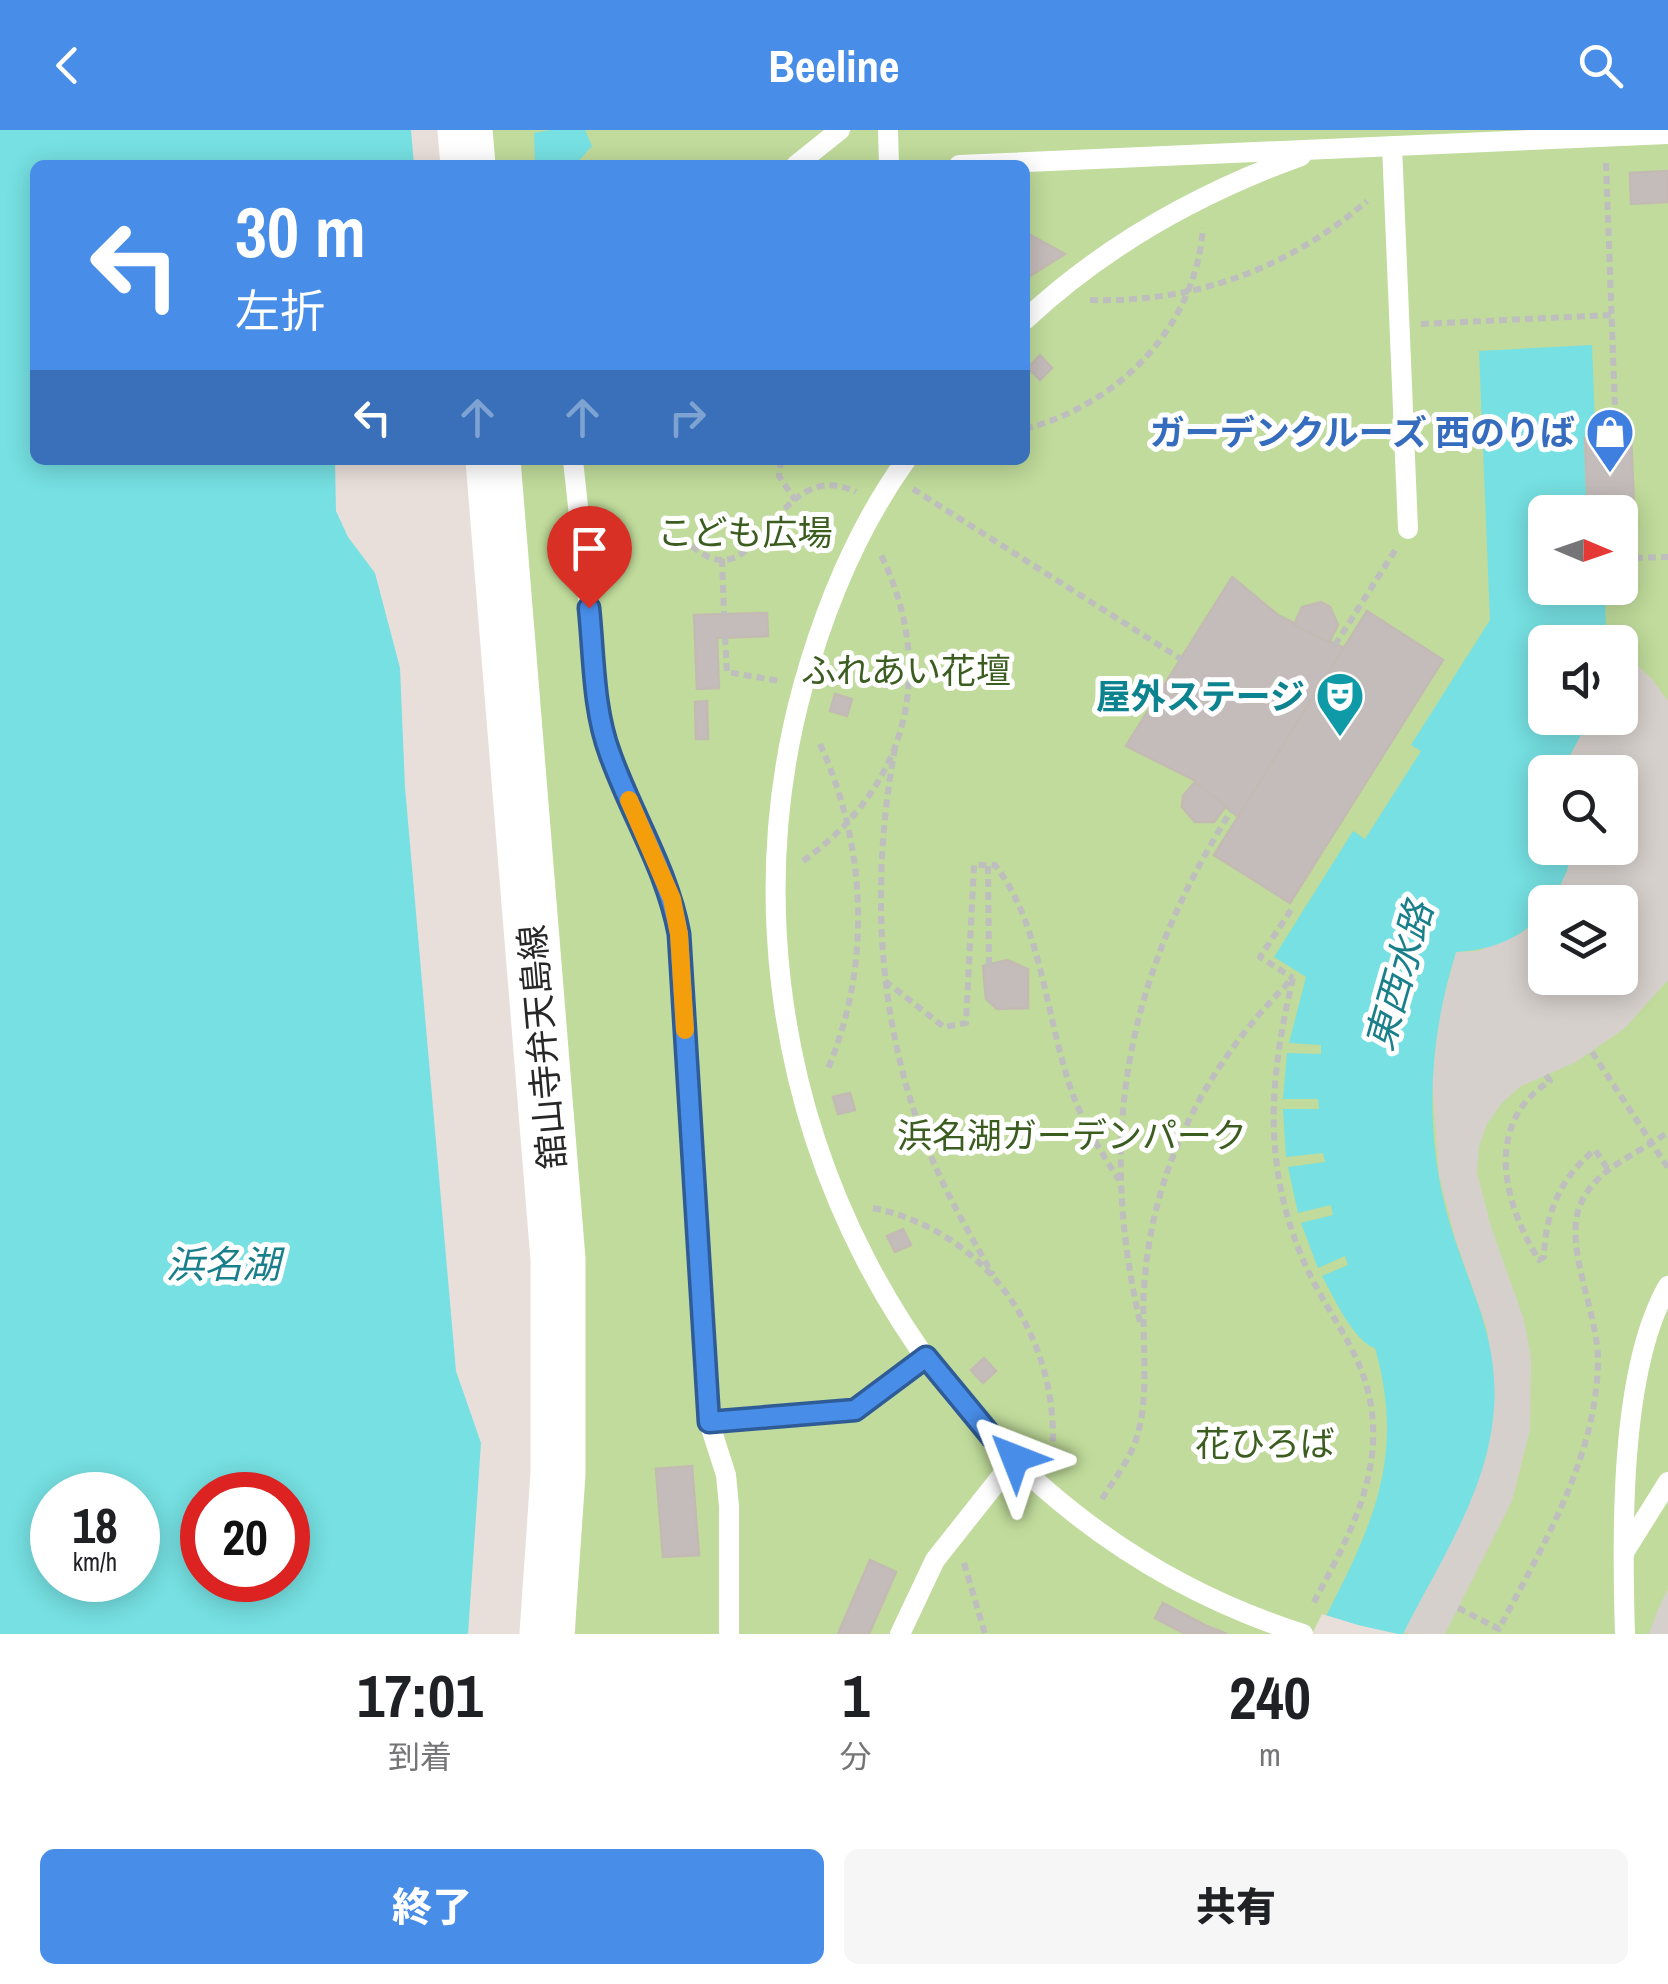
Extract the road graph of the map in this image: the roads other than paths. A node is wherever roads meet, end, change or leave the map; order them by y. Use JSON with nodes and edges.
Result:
{"nodes":[{"id":1,"x":465,"y":130,"type":"edge"},
{"id":2,"x":840,"y":130,"type":"edge"},
{"id":3,"x":888,"y":130,"type":"edge"},
{"id":4,"x":1668,"y":134,"type":"edge"},
{"id":5,"x":1392,"y":146,"type":"junction"},
{"id":6,"x":1322,"y":149,"type":"junction"},
{"id":7,"x":468,"y":160,"type":"edge"},
{"id":8,"x":802,"y":160,"type":"edge"},
{"id":9,"x":889,"y":160,"type":"edge"},
{"id":10,"x":1030,"y":162,"type":"edge"},
{"id":11,"x":1030,"y":316,"type":"edge"},
{"id":12,"x":493,"y":465,"type":"edge"},
{"id":13,"x":574,"y":465,"type":"edge"},
{"id":14,"x":901,"y":466,"type":"edge"},
{"id":15,"x":1408,"y":529,"type":"road end"},
{"id":16,"x":1666,"y":1293,"type":"edge"},
{"id":17,"x":926,"y":1357,"type":"junction"},
{"id":18,"x":709,"y":1422,"type":"junction"},
{"id":19,"x":1015,"y":1458,"type":"junction"},
{"id":20,"x":1668,"y":1482,"type":"edge"},
{"id":21,"x":1624,"y":1553,"type":"junction"},
{"id":22,"x":547,"y":1634,"type":"edge"},
{"id":23,"x":729,"y":1634,"type":"edge"},
{"id":24,"x":900,"y":1634,"type":"edge"},
{"id":25,"x":1303,"y":1634,"type":"edge"},
{"id":26,"x":1625,"y":1634,"type":"edge"}],
"edges":[{"from":1,"to":7,"type":"main road"},
{"from":2,"to":8,"type":"lane"},
{"from":3,"to":9,"type":"lane"},
{"from":4,"to":5,"type":"lane"},
{"from":5,"to":6,"type":"lane"},
{"from":5,"to":15,"type":"lane"},
{"from":6,"to":10,"type":"lane"},
{"from":6,"to":11,"type":"lane"},
{"from":12,"to":22,"type":"main road","name":"舘山寺弁天島線"},
{"from":13,"to":18,"type":"lane"},
{"from":14,"to":17,"type":"lane"},
{"from":16,"to":21,"type":"lane"},
{"from":17,"to":18,"type":"lane"},
{"from":17,"to":19,"type":"lane"},
{"from":18,"to":23,"type":"lane"},
{"from":19,"to":24,"type":"lane"},
{"from":19,"to":25,"type":"lane"},
{"from":20,"to":21,"type":"lane"},
{"from":21,"to":26,"type":"lane"}]}
